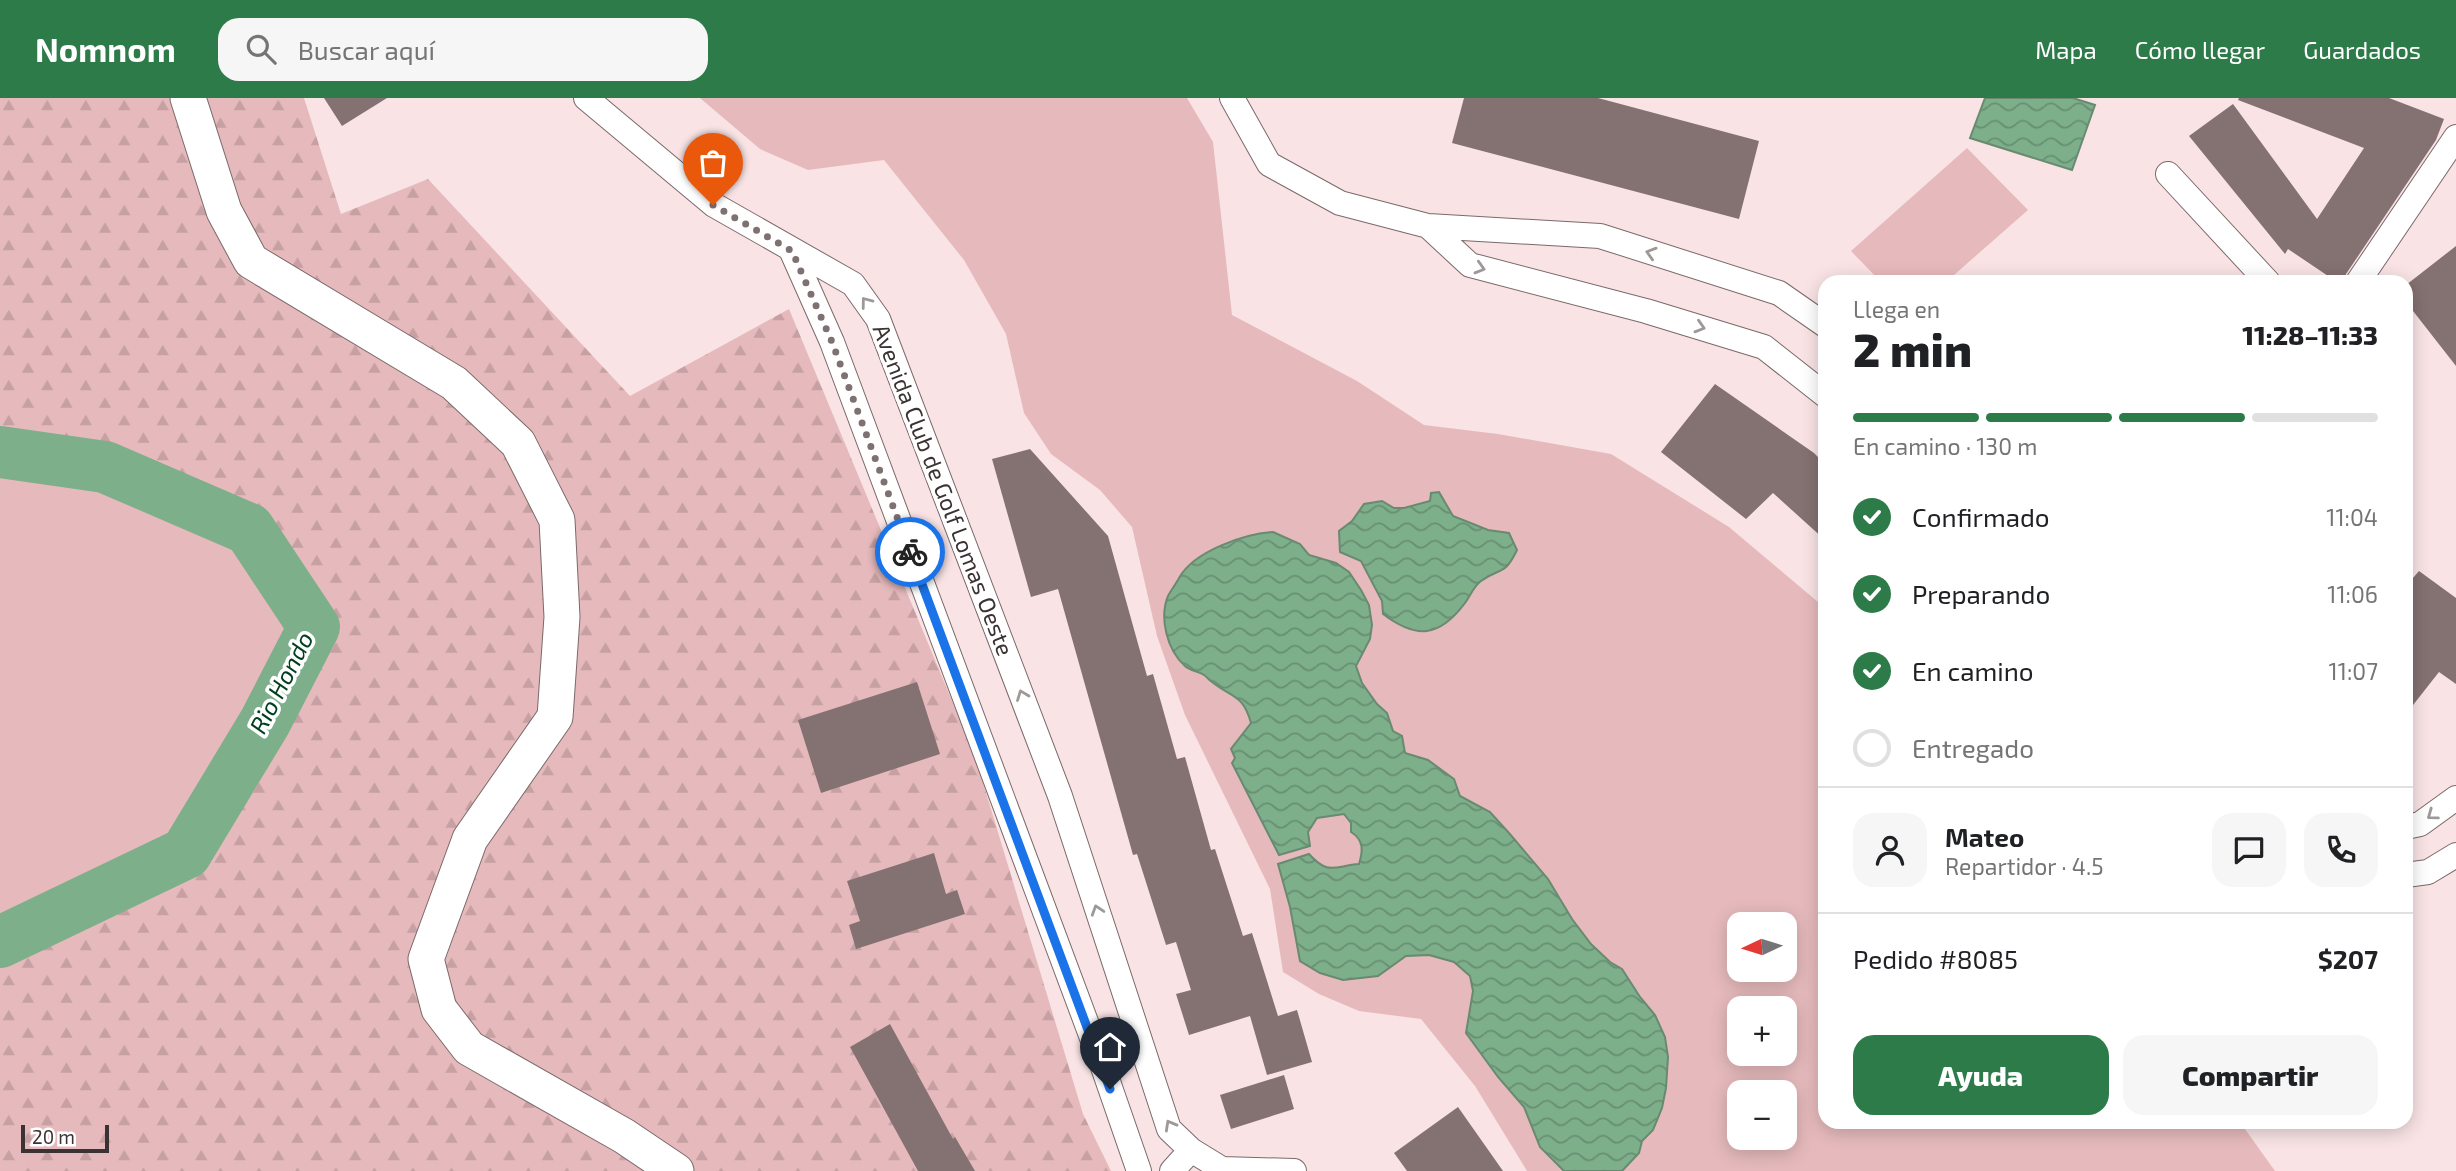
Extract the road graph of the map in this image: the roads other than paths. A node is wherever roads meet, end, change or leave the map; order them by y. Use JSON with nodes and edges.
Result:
{"nodes":[{"id":1,"x":188,"y":98,"type":"edge"},
{"id":2,"x":586,"y":98,"type":"edge"},
{"id":3,"x":1232,"y":98,"type":"edge"},
{"id":4,"x":2456,"y":137,"type":"edge"},
{"id":5,"x":2168,"y":174,"type":"dead end"},
{"id":6,"x":1428,"y":226,"type":"junction"},
{"id":7,"x":792,"y":251,"type":"junction"},
{"id":8,"x":2262,"y":275,"type":"edge"},
{"id":9,"x":2363,"y":275,"type":"edge"},
{"id":10,"x":1818,"y":320,"type":"edge"},
{"id":11,"x":1818,"y":389,"type":"edge"},
{"id":12,"x":2456,"y":798,"type":"edge"},
{"id":13,"x":2413,"y":826,"type":"edge"},
{"id":14,"x":2456,"y":855,"type":"edge"},
{"id":15,"x":2413,"y":874,"type":"edge"},
{"id":16,"x":1191,"y":1150,"type":"junction"},
{"id":17,"x":677,"y":1171,"type":"edge"},
{"id":18,"x":1139,"y":1171,"type":"edge"},
{"id":19,"x":1172,"y":1171,"type":"edge"},
{"id":20,"x":1294,"y":1171,"type":"edge"}],
"edges":[{"from":1,"to":17,"type":"main road"},
{"from":2,"to":7,"type":"street","name":"Avenida Club de Golf Lomas Oeste"},
{"from":3,"to":6,"type":"street"},
{"from":4,"to":9,"type":"street"},
{"from":5,"to":8,"type":"street"},
{"from":10,"to":6,"type":"street","one_way":true},
{"from":6,"to":11,"type":"street","one_way":true},
{"from":16,"to":7,"type":"street","name":"Avenida Club de Golf Lomas Oeste","one_way":true},
{"from":7,"to":18,"type":"street"},
{"from":12,"to":13,"type":"street","one_way":true},
{"from":14,"to":15,"type":"street"},
{"from":16,"to":19,"type":"street"},
{"from":16,"to":20,"type":"street","name":"Avenida Club de Golf Lomas Oeste"}]}
